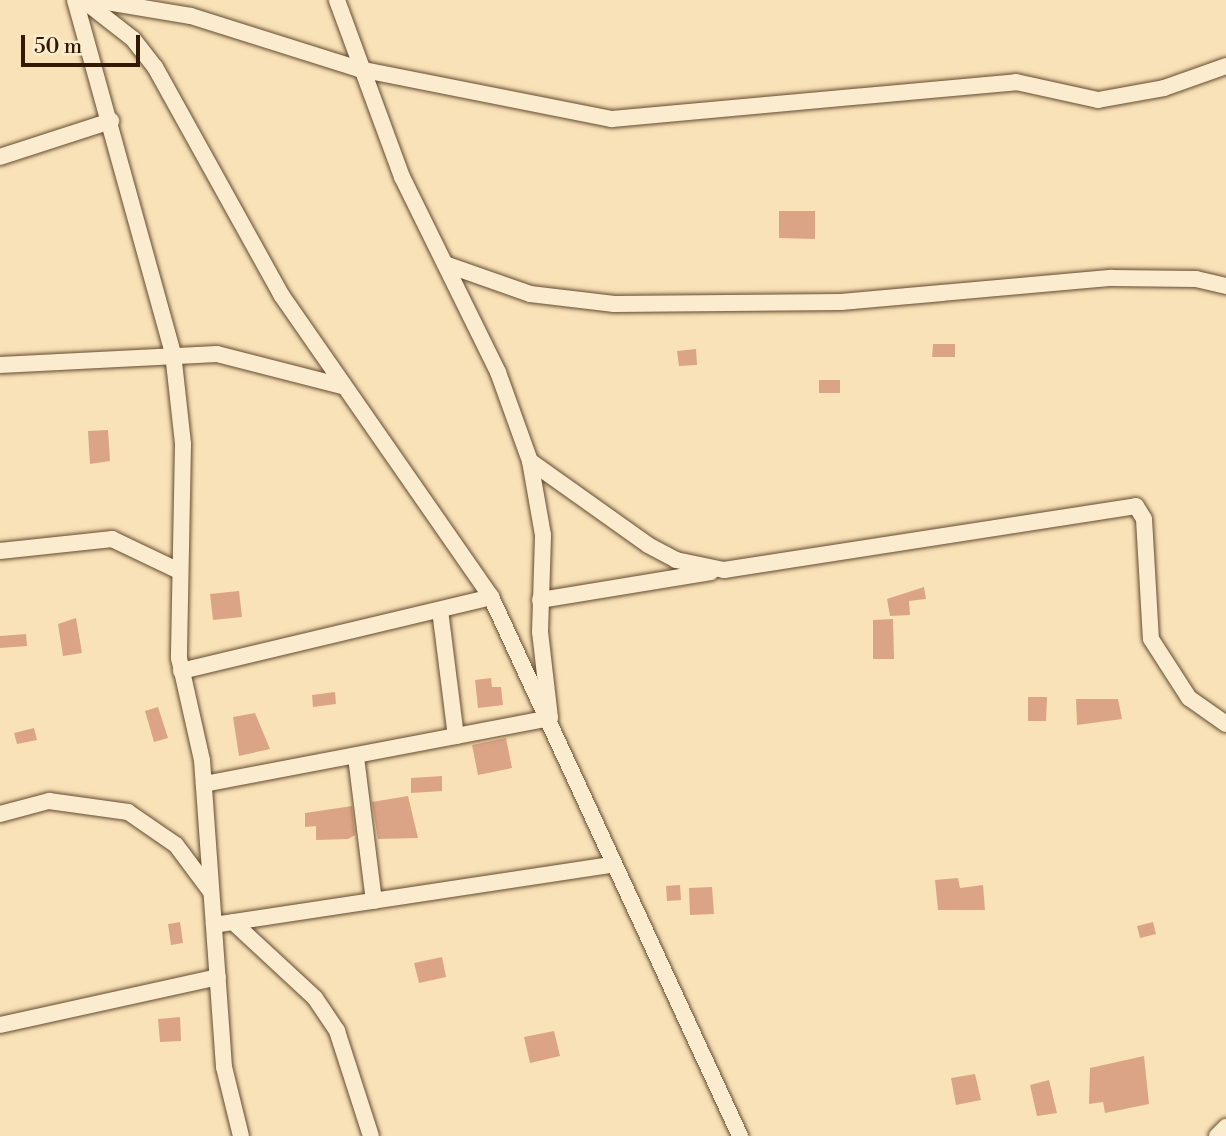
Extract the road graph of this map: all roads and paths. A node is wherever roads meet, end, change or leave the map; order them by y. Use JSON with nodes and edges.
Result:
{"nodes":[{"id":1,"x":75,"y":0,"type":"edge"},
{"id":2,"x":83,"y":0,"type":"edge"},
{"id":3,"x":95,"y":0,"type":"edge"},
{"id":4,"x":337,"y":0,"type":"edge"},
{"id":5,"x":1226,"y":66,"type":"edge"},
{"id":6,"x":359,"y":69,"type":"junction"},
{"id":7,"x":111,"y":121,"type":"junction"},
{"id":8,"x":0,"y":157,"type":"edge"},
{"id":9,"x":445,"y":264,"type":"junction"},
{"id":10,"x":1226,"y":286,"type":"edge"},
{"id":11,"x":173,"y":354,"type":"junction"},
{"id":12,"x":0,"y":365,"type":"edge"},
{"id":13,"x":341,"y":386,"type":"junction"},
{"id":14,"x":530,"y":461,"type":"junction"},
{"id":15,"x":0,"y":551,"type":"edge"},
{"id":16,"x":177,"y":570,"type":"junction"},
{"id":17,"x":724,"y":570,"type":"junction"},
{"id":18,"x":491,"y":597,"type":"junction"},
{"id":19,"x":540,"y":600,"type":"junction"},
{"id":20,"x":440,"y":610,"type":"junction"},
{"id":21,"x":181,"y":671,"type":"junction"},
{"id":22,"x":550,"y":718,"type":"junction"},
{"id":23,"x":1226,"y":724,"type":"edge"},
{"id":24,"x":456,"y":736,"type":"junction"},
{"id":25,"x":356,"y":757,"type":"junction"},
{"id":26,"x":204,"y":784,"type":"junction"},
{"id":27,"x":0,"y":814,"type":"edge"},
{"id":28,"x":611,"y":865,"type":"junction"},
{"id":29,"x":211,"y":892,"type":"junction"},
{"id":30,"x":374,"y":901,"type":"junction"},
{"id":31,"x":233,"y":922,"type":"junction"},
{"id":32,"x":214,"y":925,"type":"junction"},
{"id":33,"x":218,"y":977,"type":"junction"},
{"id":34,"x":0,"y":1025,"type":"edge"},
{"id":35,"x":725,"y":1108,"type":"junction"},
{"id":36,"x":1226,"y":1128,"type":"edge"},
{"id":37,"x":241,"y":1136,"type":"edge"},
{"id":38,"x":371,"y":1136,"type":"edge"},
{"id":39,"x":729,"y":1136,"type":"edge"},
{"id":40,"x":740,"y":1136,"type":"edge"},
{"id":41,"x":1217,"y":1136,"type":"edge"}],
"edges":[{"from":1,"to":7,"type":"street"},
{"from":2,"to":13,"type":"street"},
{"from":3,"to":6,"type":"street"},
{"from":4,"to":6,"type":"street"},
{"from":5,"to":6,"type":"street"},
{"from":6,"to":9,"type":"street"},
{"from":7,"to":8,"type":"street"},
{"from":7,"to":11,"type":"street"},
{"from":9,"to":10,"type":"street"},
{"from":9,"to":14,"type":"street"},
{"from":11,"to":12,"type":"street"},
{"from":11,"to":13,"type":"street"},
{"from":11,"to":16,"type":"street"},
{"from":13,"to":18,"type":"street"},
{"from":14,"to":17,"type":"street"},
{"from":14,"to":19,"type":"street"},
{"from":15,"to":16,"type":"street"},
{"from":16,"to":21,"type":"street"},
{"from":17,"to":19,"type":"street"},
{"from":17,"to":23,"type":"street"},
{"from":18,"to":20,"type":"street"},
{"from":18,"to":22,"type":"street"},
{"from":19,"to":22,"type":"street"},
{"from":20,"to":21,"type":"street"},
{"from":20,"to":24,"type":"street"},
{"from":21,"to":26,"type":"street"},
{"from":22,"to":24,"type":"street"},
{"from":22,"to":28,"type":"street"},
{"from":24,"to":25,"type":"street"},
{"from":25,"to":26,"type":"street"},
{"from":25,"to":30,"type":"street"},
{"from":26,"to":29,"type":"street"},
{"from":27,"to":29,"type":"street"},
{"from":28,"to":30,"type":"street"},
{"from":28,"to":35,"type":"street"},
{"from":29,"to":32,"type":"street"},
{"from":30,"to":31,"type":"street"},
{"from":31,"to":32,"type":"street"},
{"from":31,"to":38,"type":"street"},
{"from":32,"to":33,"type":"street"},
{"from":33,"to":34,"type":"street"},
{"from":33,"to":37,"type":"street"},
{"from":35,"to":39,"type":"street"},
{"from":35,"to":40,"type":"street"},
{"from":36,"to":41,"type":"street"}]}
